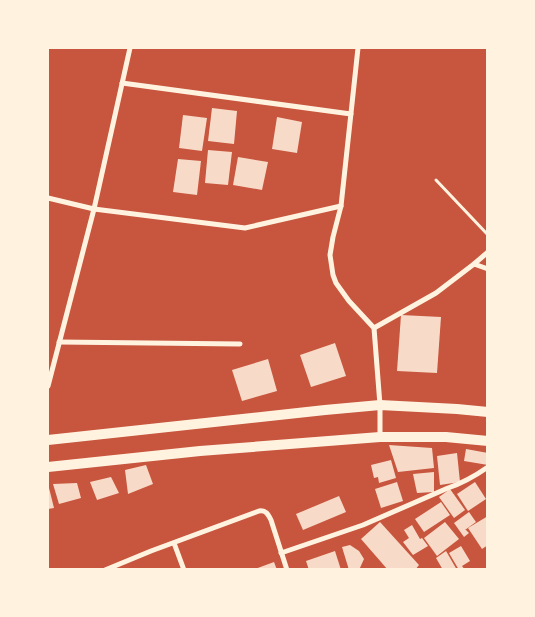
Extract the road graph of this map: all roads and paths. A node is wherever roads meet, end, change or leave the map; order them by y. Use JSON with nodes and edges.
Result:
{"nodes":[{"id":1,"x":130,"y":48,"type":"edge"},
{"id":2,"x":358,"y":48,"type":"edge"},
{"id":3,"x":122,"y":83,"type":"junction"},
{"id":4,"x":351,"y":114,"type":"junction"},
{"id":5,"x":436,"y":180,"type":"dead end"},
{"id":6,"x":48,"y":198,"type":"edge"},
{"id":7,"x":341,"y":206,"type":"junction"},
{"id":8,"x":94,"y":210,"type":"junction"},
{"id":9,"x":488,"y":235,"type":"edge"},
{"id":10,"x":488,"y":252,"type":"edge"},
{"id":11,"x":474,"y":264,"type":"junction"},
{"id":12,"x":488,"y":269,"type":"edge"},
{"id":13,"x":374,"y":328,"type":"junction"},
{"id":14,"x":59,"y":342,"type":"junction"},
{"id":15,"x":240,"y":344,"type":"dead end"},
{"id":16,"x":48,"y":386,"type":"edge"},
{"id":17,"x":380,"y":405,"type":"junction"},
{"id":18,"x":488,"y":412,"type":"edge"},
{"id":19,"x":380,"y":438,"type":"junction"},
{"id":20,"x":48,"y":440,"type":"edge"},
{"id":21,"x":488,"y":440,"type":"edge"},
{"id":22,"x":48,"y":467,"type":"edge"},
{"id":23,"x":488,"y":467,"type":"edge"},
{"id":24,"x":174,"y":543,"type":"junction"},
{"id":25,"x":281,"y":553,"type":"junction"},
{"id":26,"x":105,"y":570,"type":"edge"},
{"id":27,"x":184,"y":570,"type":"edge"},
{"id":28,"x":287,"y":570,"type":"edge"}],
"edges":[{"from":1,"to":3,"type":"street"},
{"from":2,"to":4,"type":"street"},
{"from":3,"to":4,"type":"street"},
{"from":3,"to":8,"type":"street"},
{"from":4,"to":7,"type":"street"},
{"from":5,"to":9,"type":"lane"},
{"from":6,"to":8,"type":"street"},
{"from":7,"to":8,"type":"street"},
{"from":7,"to":13,"type":"street"},
{"from":8,"to":14,"type":"street"},
{"from":10,"to":11,"type":"street"},
{"from":11,"to":12,"type":"street"},
{"from":11,"to":13,"type":"street"},
{"from":13,"to":17,"type":"street"},
{"from":14,"to":15,"type":"street"},
{"from":14,"to":16,"type":"street"},
{"from":17,"to":18,"type":"main road"},
{"from":17,"to":19,"type":"street"},
{"from":17,"to":20,"type":"main road"},
{"from":19,"to":21,"type":"main road"},
{"from":19,"to":22,"type":"main road"},
{"from":23,"to":25,"type":"street"},
{"from":24,"to":25,"type":"street"},
{"from":24,"to":26,"type":"street"},
{"from":24,"to":27,"type":"street"},
{"from":25,"to":28,"type":"street"}]}
